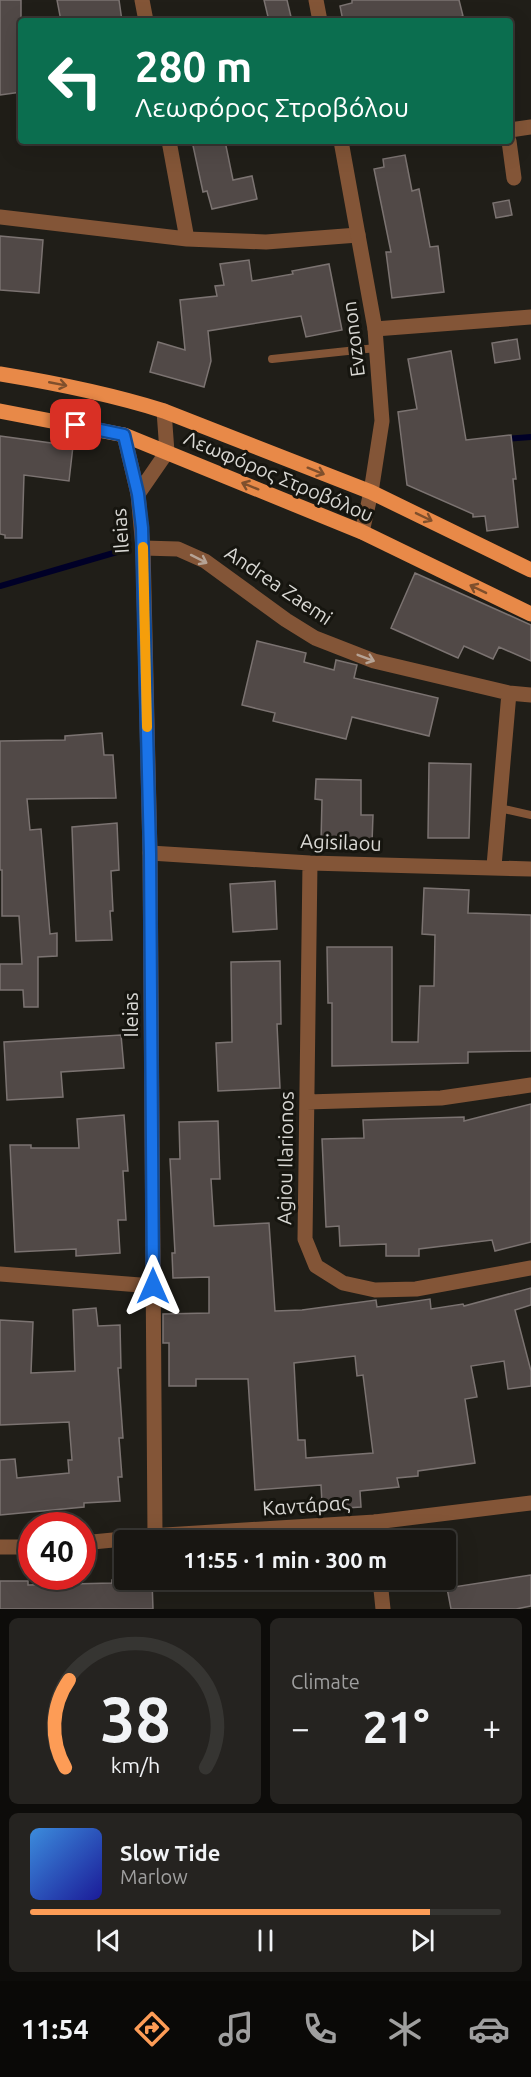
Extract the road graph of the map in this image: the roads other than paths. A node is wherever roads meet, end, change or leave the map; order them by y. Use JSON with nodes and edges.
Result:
{"nodes":[{"id":1,"x":142,"y":0,"type":"edge"},
{"id":2,"x":316,"y":0,"type":"edge"},
{"id":3,"x":145,"y":18,"type":"edge"},
{"id":4,"x":319,"y":18,"type":"edge"},
{"id":5,"x":531,"y":127,"type":"edge"},
{"id":6,"x":513,"y":130,"type":"edge"},
{"id":7,"x":170,"y":144,"type":"edge"},
{"id":8,"x":342,"y":144,"type":"edge"},
{"id":9,"x":508,"y":144,"type":"edge"},
{"id":10,"x":514,"y":178,"type":"dead end"},
{"id":11,"x":0,"y":218,"type":"edge"},
{"id":12,"x":358,"y":235,"type":"junction"},
{"id":13,"x":187,"y":239,"type":"junction"},
{"id":14,"x":531,"y":317,"type":"edge"},
{"id":15,"x":375,"y":329,"type":"junction"},
{"id":16,"x":376,"y":348,"type":"junction"},
{"id":17,"x":272,"y":359,"type":"dead end"},
{"id":18,"x":0,"y":374,"type":"edge"},
{"id":19,"x":0,"y":411,"type":"edge"},
{"id":20,"x":164,"y":411,"type":"junction"},
{"id":21,"x":124,"y":435,"type":"junction"},
{"id":22,"x":167,"y":452,"type":"junction"},
{"id":23,"x":371,"y":492,"type":"junction"},
{"id":24,"x":138,"y":494,"type":"junction"},
{"id":25,"x":362,"y":532,"type":"junction"},
{"id":26,"x":143,"y":548,"type":"junction"},
{"id":27,"x":531,"y":570,"type":"edge"},
{"id":28,"x":531,"y":614,"type":"edge"},
{"id":29,"x":508,"y":693,"type":"junction"},
{"id":30,"x":531,"y":695,"type":"edge"},
{"id":31,"x":499,"y":808,"type":"junction"},
{"id":32,"x":531,"y":815,"type":"edge"},
{"id":33,"x":150,"y":853,"type":"junction"},
{"id":34,"x":310,"y":863,"type":"junction"},
{"id":35,"x":494,"y":866,"type":"junction"},
{"id":36,"x":531,"y":869,"type":"edge"},
{"id":37,"x":531,"y":1084,"type":"edge"},
{"id":38,"x":307,"y":1102,"type":"junction"},
{"id":39,"x":531,"y":1269,"type":"edge"},
{"id":40,"x":0,"y":1274,"type":"edge"},
{"id":41,"x":153,"y":1286,"type":"junction"},
{"id":42,"x":531,"y":1503,"type":"edge"},
{"id":43,"x":375,"y":1522,"type":"junction"},
{"id":44,"x":155,"y":1530,"type":"edge"},
{"id":45,"x":249,"y":1530,"type":"edge"},
{"id":46,"x":376,"y":1530,"type":"edge"},
{"id":47,"x":114,"y":1539,"type":"edge"},
{"id":48,"x":96,"y":1541,"type":"edge"},
{"id":49,"x":0,"y":1547,"type":"edge"},
{"id":50,"x":18,"y":1547,"type":"edge"},
{"id":51,"x":381,"y":1590,"type":"edge"},
{"id":52,"x":383,"y":1609,"type":"edge"}],
"edges":[{"from":1,"to":3,"type":"street"},
{"from":2,"to":4,"type":"street"},
{"from":5,"to":6,"type":"street"},
{"from":7,"to":13,"type":"street"},
{"from":8,"to":12,"type":"street","name":"Evzonon"},
{"from":9,"to":10,"type":"street"},
{"from":11,"to":13,"type":"street"},
{"from":12,"to":13,"type":"street"},
{"from":12,"to":15,"type":"street","name":"Evzonon"},
{"from":14,"to":15,"type":"street"},
{"from":15,"to":16,"type":"street","name":"Evzonon"},
{"from":16,"to":17,"type":"lane"},
{"from":16,"to":23,"type":"street","name":"Evzonon"},
{"from":18,"to":20,"type":"main road","name":"Λεωφόρος Στροβόλου","one_way":true},
{"from":19,"to":21,"type":"main road","name":"Λεωφόρος Στροβόλου"},
{"from":20,"to":22,"type":"street"},
{"from":20,"to":23,"type":"main road","name":"Λεωφόρος Στροβόλου","one_way":true},
{"from":21,"to":22,"type":"main road","name":"Λεωφόρος Στροβόλου"},
{"from":21,"to":24,"type":"street","name":"Ileias"},
{"from":22,"to":24,"type":"street","name":"Ileias"},
{"from":25,"to":22,"type":"main road","name":"Λεωφόρος Στροβόλου","one_way":true},
{"from":23,"to":25,"type":"street","name":"Evzonon"},
{"from":23,"to":27,"type":"main road","name":"Λεωφόρος Στροβόλου","one_way":true},
{"from":24,"to":26,"type":"street","name":"Ileias"},
{"from":28,"to":25,"type":"main road","name":"Λεωφόρος Στροβόλου","one_way":true},
{"from":26,"to":29,"type":"street","name":"Andrea Zaemi","one_way":true},
{"from":26,"to":33,"type":"street","name":"Ileias"},
{"from":29,"to":30,"type":"street","name":"Andrea Zaemi"},
{"from":29,"to":31,"type":"street"},
{"from":31,"to":32,"type":"lane"},
{"from":31,"to":35,"type":"street"},
{"from":33,"to":34,"type":"street","name":"Agisilaou"},
{"from":33,"to":41,"type":"street","name":"Ileias"},
{"from":34,"to":35,"type":"street","name":"Agisilaou"},
{"from":34,"to":38,"type":"street","name":"Agiou Ilarionos"},
{"from":35,"to":36,"type":"street","name":"Agisilaou"},
{"from":37,"to":38,"type":"street"},
{"from":38,"to":39,"type":"street","name":"Agiou Ilarionos"},
{"from":40,"to":41,"type":"street"},
{"from":41,"to":44,"type":"street","name":"Ileias"},
{"from":42,"to":43,"type":"street","name":"Καντάρας"},
{"from":43,"to":45,"type":"street","name":"Καντάρας"},
{"from":43,"to":46,"type":"street"},
{"from":47,"to":48,"type":"street","name":"Καντάρας"},
{"from":49,"to":50,"type":"street"},
{"from":51,"to":52,"type":"street"}]}
